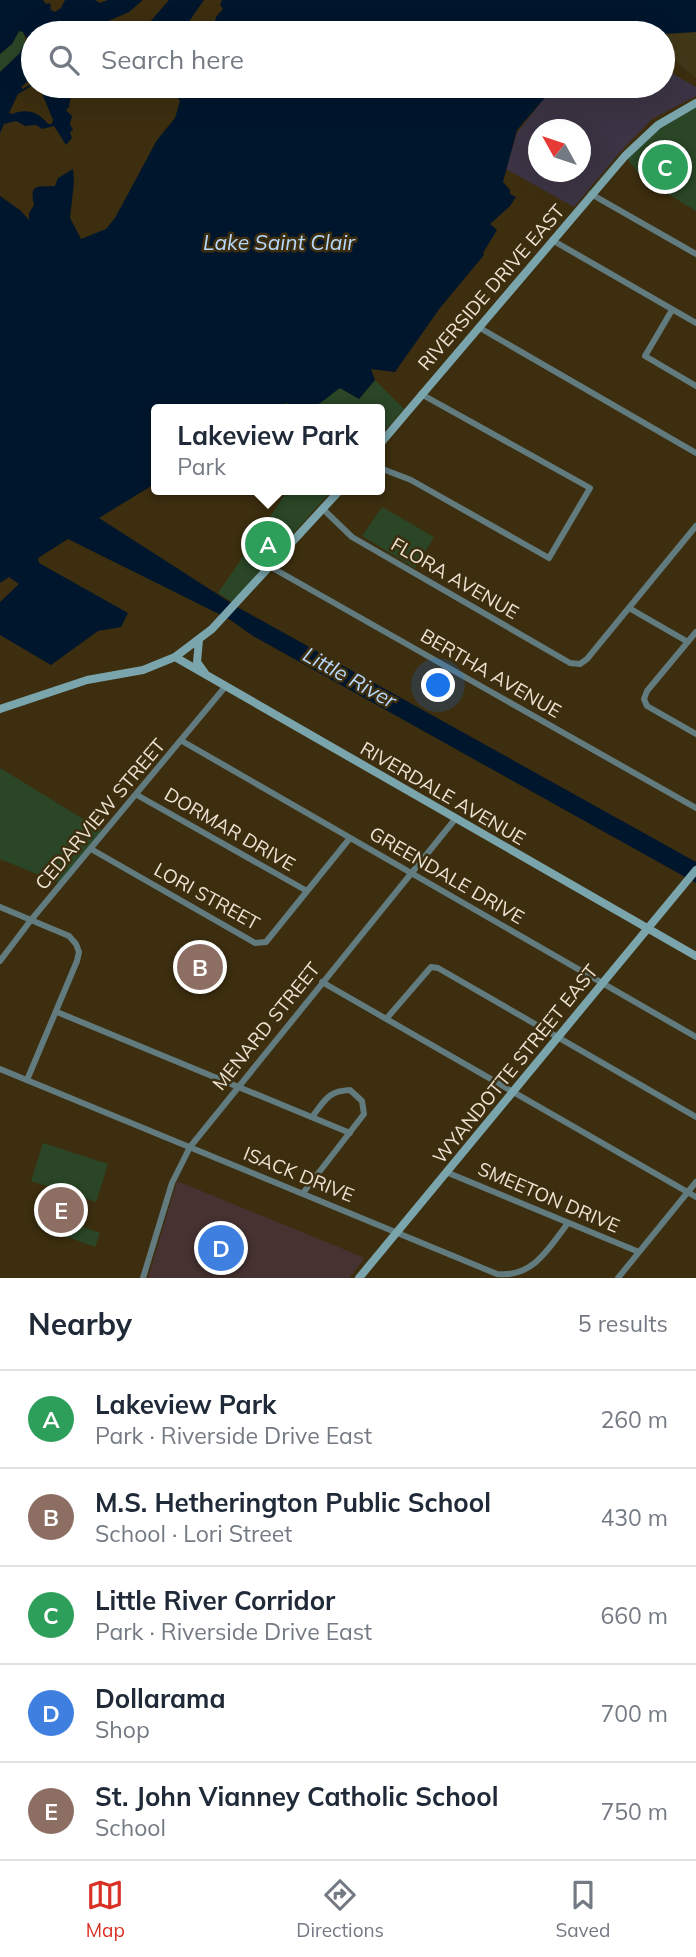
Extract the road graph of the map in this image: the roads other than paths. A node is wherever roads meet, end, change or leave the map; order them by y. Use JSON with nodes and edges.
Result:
{"nodes":[{"id":1,"x":696,"y":103,"type":"edge"},
{"id":2,"x":591,"y":194,"type":"junction"},
{"id":3,"x":552,"y":240,"type":"junction"},
{"id":4,"x":696,"y":254,"type":"edge"},
{"id":5,"x":672,"y":310,"type":"junction"},
{"id":6,"x":696,"y":323,"type":"edge"},
{"id":7,"x":480,"y":328,"type":"junction"},
{"id":8,"x":696,"y":386,"type":"edge"},
{"id":9,"x":421,"y":394,"type":"junction"},
{"id":10,"x":385,"y":438,"type":"edge"},
{"id":11,"x":696,"y":453,"type":"edge"},
{"id":12,"x":385,"y":470,"type":"edge"},
{"id":13,"x":336,"y":495,"type":"edge"},
{"id":14,"x":323,"y":509,"type":"junction"},
{"id":15,"x":696,"y":527,"type":"edge"},
{"id":16,"x":270,"y":566,"type":"junction"},
{"id":17,"x":629,"y":608,"type":"junction"},
{"id":18,"x":696,"y":632,"type":"edge"},
{"id":19,"x":199,"y":640,"type":"junction"},
{"id":20,"x":688,"y":642,"type":"junction"},
{"id":21,"x":175,"y":657,"type":"junction"},
{"id":22,"x":207,"y":676,"type":"junction"},
{"id":23,"x":225,"y":687,"type":"junction"},
{"id":24,"x":58,"y":694,"type":"dead end"},
{"id":25,"x":0,"y":709,"type":"edge"},
{"id":26,"x":696,"y":734,"type":"edge"},
{"id":27,"x":182,"y":741,"type":"junction"},
{"id":28,"x":137,"y":795,"type":"junction"},
{"id":29,"x":696,"y":808,"type":"edge"},
{"id":30,"x":456,"y":818,"type":"junction"},
{"id":31,"x":350,"y":838,"type":"junction"},
{"id":32,"x":91,"y":849,"type":"junction"},
{"id":33,"x":696,"y":870,"type":"edge"},
{"id":34,"x":411,"y":873,"type":"junction"},
{"id":35,"x":307,"y":891,"type":"junction"},
{"id":36,"x":0,"y":907,"type":"edge"},
{"id":37,"x":31,"y":920,"type":"junction"},
{"id":38,"x":647,"y":928,"type":"junction"},
{"id":39,"x":696,"y":956,"type":"edge"},
{"id":40,"x":0,"y":961,"type":"edge"},
{"id":41,"x":322,"y":982,"type":"junction"},
{"id":42,"x":603,"y":982,"type":"junction"},
{"id":43,"x":57,"y":1012,"type":"junction"},
{"id":44,"x":387,"y":1018,"type":"junction"},
{"id":45,"x":557,"y":1037,"type":"junction"},
{"id":46,"x":696,"y":1037,"type":"edge"},
{"id":47,"x":0,"y":1069,"type":"edge"},
{"id":48,"x":27,"y":1080,"type":"junction"},
{"id":49,"x":237,"y":1086,"type":"junction"},
{"id":50,"x":514,"y":1091,"type":"junction"},
{"id":51,"x":312,"y":1117,"type":"junction"},
{"id":52,"x":696,"y":1117,"type":"edge"},
{"id":53,"x":350,"y":1133,"type":"junction"},
{"id":54,"x":190,"y":1147,"type":"junction"},
{"id":55,"x":446,"y":1172,"type":"junction"},
{"id":56,"x":696,"y":1182,"type":"edge"},
{"id":57,"x":688,"y":1192,"type":"junction"},
{"id":58,"x":303,"y":1193,"type":"junction"},
{"id":59,"x":696,"y":1196,"type":"edge"},
{"id":60,"x":568,"y":1223,"type":"junction"},
{"id":61,"x":397,"y":1232,"type":"junction"},
{"id":62,"x":639,"y":1252,"type":"junction"},
{"id":63,"x":143,"y":1278,"type":"edge"},
{"id":64,"x":359,"y":1278,"type":"edge"},
{"id":65,"x":618,"y":1278,"type":"edge"}],
"edges":[{"from":1,"to":2,"type":"street","name":"RIVERSIDE DRIVE EAST"},
{"from":2,"to":3,"type":"street","name":"RIVERSIDE DRIVE EAST"},
{"from":2,"to":4,"type":"street"},
{"from":3,"to":5,"type":"street"},
{"from":3,"to":7,"type":"street","name":"RIVERSIDE DRIVE EAST"},
{"from":5,"to":6,"type":"street"},
{"from":5,"to":8,"type":"street"},
{"from":7,"to":9,"type":"street","name":"RIVERSIDE DRIVE EAST"},
{"from":7,"to":11,"type":"street"},
{"from":9,"to":10,"type":"street","name":"RIVERSIDE DRIVE EAST"},
{"from":9,"to":12,"type":"street"},
{"from":13,"to":14,"type":"street"},
{"from":14,"to":16,"type":"street"},
{"from":14,"to":17,"type":"street","name":"FLORA AVENUE"},
{"from":15,"to":17,"type":"street"},
{"from":16,"to":19,"type":"street"},
{"from":16,"to":29,"type":"street","name":"BERTHA AVENUE"},
{"from":17,"to":20,"type":"street"},
{"from":18,"to":20,"type":"street"},
{"from":19,"to":21,"type":"street"},
{"from":19,"to":22,"type":"street"},
{"from":20,"to":26,"type":"street"},
{"from":21,"to":22,"type":"street","name":"RIVERDALE AVENUE"},
{"from":21,"to":25,"type":"street"},
{"from":22,"to":23,"type":"street","name":"RIVERDALE AVENUE"},
{"from":23,"to":27,"type":"street","name":"CEDARVIEW STREET"},
{"from":23,"to":30,"type":"street","name":"RIVERDALE AVENUE"},
{"from":24,"to":25,"type":"street"},
{"from":27,"to":28,"type":"street","name":"CEDARVIEW STREET"},
{"from":27,"to":31,"type":"street","name":"GREENDALE DRIVE"},
{"from":28,"to":32,"type":"street","name":"CEDARVIEW STREET"},
{"from":28,"to":35,"type":"street","name":"DORMAR DRIVE"},
{"from":30,"to":34,"type":"street","name":"MENARD STREET"},
{"from":30,"to":38,"type":"street","name":"RIVERDALE AVENUE"},
{"from":31,"to":34,"type":"street","name":"GREENDALE DRIVE"},
{"from":31,"to":35,"type":"street","name":"LORI STREET"},
{"from":32,"to":35,"type":"street","name":"LORI STREET"},
{"from":32,"to":37,"type":"street","name":"CEDARVIEW STREET"},
{"from":33,"to":38,"type":"street","name":"WYANDOTTE STREET EAST"},
{"from":34,"to":41,"type":"street","name":"MENARD STREET"},
{"from":34,"to":42,"type":"street","name":"GREENDALE DRIVE"},
{"from":36,"to":37,"type":"street"},
{"from":37,"to":40,"type":"street","name":"CEDARVIEW STREET"},
{"from":37,"to":43,"type":"street"},
{"from":38,"to":39,"type":"street","name":"RIVERDALE AVENUE"},
{"from":38,"to":42,"type":"street","name":"WYANDOTTE STREET EAST"},
{"from":41,"to":44,"type":"street"},
{"from":41,"to":49,"type":"street","name":"MENARD STREET"},
{"from":42,"to":45,"type":"street","name":"WYANDOTTE STREET EAST"},
{"from":42,"to":46,"type":"street","name":"GREENDALE DRIVE"},
{"from":43,"to":48,"type":"street"},
{"from":43,"to":49,"type":"street"},
{"from":44,"to":45,"type":"street"},
{"from":44,"to":50,"type":"street"},
{"from":45,"to":50,"type":"street","name":"WYANDOTTE STREET EAST"},
{"from":45,"to":52,"type":"street"},
{"from":47,"to":48,"type":"street","name":"ISACK DRIVE"},
{"from":48,"to":54,"type":"street","name":"ISACK DRIVE"},
{"from":49,"to":51,"type":"street"},
{"from":49,"to":54,"type":"street","name":"MENARD STREET"},
{"from":50,"to":55,"type":"street","name":"WYANDOTTE STREET EAST"},
{"from":50,"to":57,"type":"street"},
{"from":51,"to":53,"type":"street"},
{"from":51,"to":53,"type":"street"},
{"from":53,"to":58,"type":"street"},
{"from":54,"to":58,"type":"street","name":"ISACK DRIVE"},
{"from":54,"to":63,"type":"street","name":"MENARD STREET"},
{"from":55,"to":60,"type":"street","name":"SMEETON DRIVE"},
{"from":55,"to":61,"type":"street","name":"WYANDOTTE STREET EAST"},
{"from":56,"to":57,"type":"street"},
{"from":57,"to":59,"type":"street"},
{"from":57,"to":62,"type":"street"},
{"from":58,"to":61,"type":"street","name":"ISACK DRIVE"},
{"from":60,"to":61,"type":"street","name":"ISACK DRIVE"},
{"from":60,"to":62,"type":"street","name":"SMEETON DRIVE"},
{"from":61,"to":64,"type":"street","name":"WYANDOTTE STREET EAST"},
{"from":62,"to":65,"type":"street"}]}
